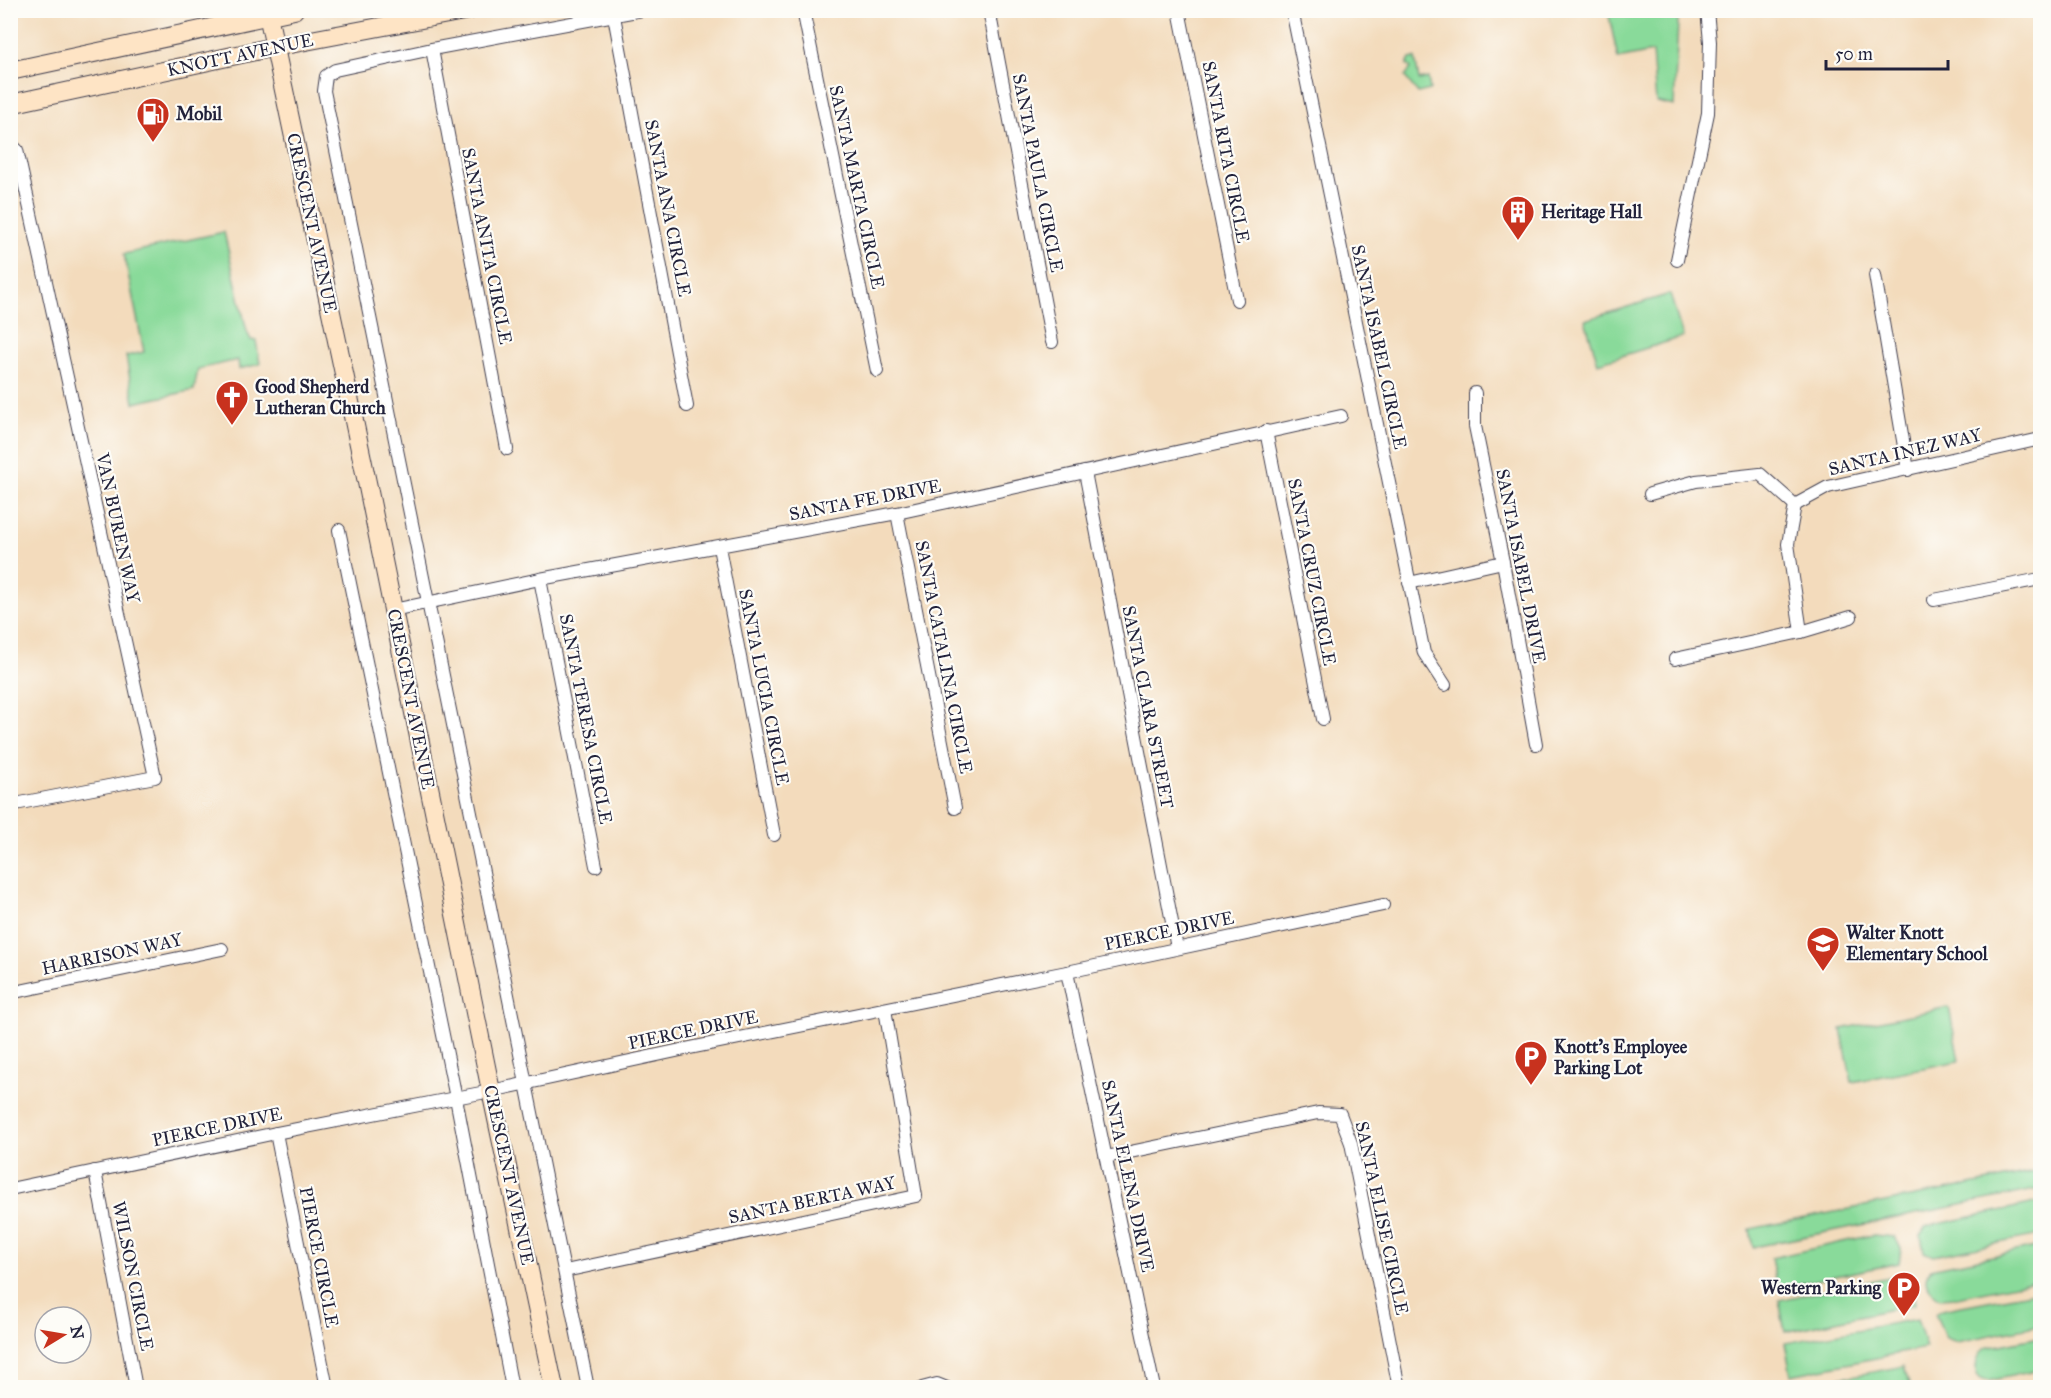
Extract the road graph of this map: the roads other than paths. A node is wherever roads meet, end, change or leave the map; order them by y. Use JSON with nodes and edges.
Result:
{"nodes":[{"id":1,"x":294,"y":10,"type":"edge"},
{"id":2,"x":470,"y":10,"type":"edge"},
{"id":3,"x":642,"y":10,"type":"edge"},
{"id":4,"x":803,"y":10,"type":"edge"},
{"id":5,"x":989,"y":10,"type":"edge"},
{"id":6,"x":1179,"y":10,"type":"edge"},
{"id":7,"x":1292,"y":10,"type":"edge"},
{"id":8,"x":1707,"y":10,"type":"edge"},
{"id":9,"x":268,"y":13,"type":"edge"},
{"id":10,"x":614,"y":16,"type":"junction"},
{"id":11,"x":274,"y":47,"type":"junction"},
{"id":12,"x":432,"y":49,"type":"junction"},
{"id":13,"x":10,"y":71,"type":"edge"},
{"id":14,"x":10,"y":104,"type":"edge"},
{"id":15,"x":11,"y":143,"type":"edge"},
{"id":16,"x":1677,"y":260,"type":"dead end"},
{"id":17,"x":1875,"y":275,"type":"dead end"},
{"id":18,"x":1237,"y":300,"type":"dead end"},
{"id":19,"x":1052,"y":342,"type":"dead end"},
{"id":20,"x":877,"y":371,"type":"dead end"},
{"id":21,"x":1475,"y":393,"type":"dead end"},
{"id":22,"x":687,"y":406,"type":"dead end"},
{"id":23,"x":1341,"y":416,"type":"dead end"},
{"id":24,"x":1266,"y":431,"type":"junction"},
{"id":25,"x":2040,"y":439,"type":"edge"},
{"id":26,"x":507,"y":449,"type":"dead end"},
{"id":27,"x":1908,"y":470,"type":"junction"},
{"id":28,"x":1085,"y":472,"type":"junction"},
{"id":29,"x":1650,"y":494,"type":"dead end"},
{"id":30,"x":1795,"y":505,"type":"junction"},
{"id":31,"x":897,"y":513,"type":"junction"},
{"id":32,"x":339,"y":530,"type":"dead end"},
{"id":33,"x":719,"y":547,"type":"junction"},
{"id":34,"x":1503,"y":562,"type":"junction"},
{"id":35,"x":540,"y":579,"type":"junction"},
{"id":36,"x":2040,"y":579,"type":"edge"},
{"id":37,"x":1409,"y":583,"type":"junction"},
{"id":38,"x":1934,"y":600,"type":"dead end"},
{"id":39,"x":429,"y":602,"type":"junction"},
{"id":40,"x":393,"y":610,"type":"junction"},
{"id":41,"x":1851,"y":617,"type":"dead end"},
{"id":42,"x":1802,"y":632,"type":"junction"},
{"id":43,"x":1675,"y":659,"type":"dead end"},
{"id":44,"x":1445,"y":685,"type":"dead end"},
{"id":45,"x":1323,"y":719,"type":"dead end"},
{"id":46,"x":1536,"y":744,"type":"dead end"},
{"id":47,"x":10,"y":805,"type":"edge"},
{"id":48,"x":955,"y":808,"type":"dead end"},
{"id":49,"x":774,"y":835,"type":"dead end"},
{"id":50,"x":596,"y":866,"type":"dead end"},
{"id":51,"x":1383,"y":904,"type":"dead end"},
{"id":52,"x":1177,"y":948,"type":"junction"},
{"id":53,"x":222,"y":950,"type":"dead end"},
{"id":54,"x":1067,"y":972,"type":"junction"},
{"id":55,"x":10,"y":993,"type":"edge"},
{"id":56,"x":885,"y":1009,"type":"junction"},
{"id":57,"x":527,"y":1083,"type":"junction"},
{"id":58,"x":491,"y":1091,"type":"junction"},
{"id":59,"x":456,"y":1098,"type":"junction"},
{"id":60,"x":276,"y":1133,"type":"junction"},
{"id":61,"x":1106,"y":1157,"type":"junction"},
{"id":62,"x":95,"y":1171,"type":"junction"},
{"id":63,"x":10,"y":1189,"type":"edge"},
{"id":64,"x":566,"y":1271,"type":"junction"},
{"id":65,"x":136,"y":1388,"type":"edge"},
{"id":66,"x":327,"y":1388,"type":"edge"},
{"id":67,"x":512,"y":1388,"type":"edge"},
{"id":68,"x":554,"y":1388,"type":"edge"},
{"id":69,"x":588,"y":1388,"type":"edge"},
{"id":70,"x":922,"y":1388,"type":"edge"},
{"id":71,"x":947,"y":1388,"type":"edge"},
{"id":72,"x":1154,"y":1388,"type":"edge"},
{"id":73,"x":1399,"y":1388,"type":"edge"}],
"edges":[{"from":1,"to":9,"type":"street","name":"KNOTT AVENUE"},
{"from":2,"to":11,"type":"street","name":"KNOTT AVENUE"},
{"from":3,"to":10,"type":"street"},
{"from":4,"to":20,"type":"street","name":"SANTA MARTA CIRCLE"},
{"from":5,"to":19,"type":"street","name":"SANTA PAULA CIRCLE"},
{"from":6,"to":18,"type":"street","name":"SANTA RITA CIRCLE"},
{"from":7,"to":37,"type":"street","name":"SANTA ISABEL CIRCLE"},
{"from":8,"to":16,"type":"street"},
{"from":9,"to":11,"type":"street","name":"CRESCENT AVENUE"},
{"from":9,"to":13,"type":"street","name":"KNOTT AVENUE"},
{"from":10,"to":12,"type":"street"},
{"from":10,"to":22,"type":"street","name":"SANTA ANA CIRCLE"},
{"from":11,"to":14,"type":"street","name":"KNOTT AVENUE"},
{"from":11,"to":40,"type":"street","name":"CRESCENT AVENUE"},
{"from":12,"to":26,"type":"street","name":"SANTA ANITA CIRCLE"},
{"from":12,"to":39,"type":"street","name":"CRESCENT AVENUE"},
{"from":15,"to":47,"type":"street","name":"VAN BUREN WAY"},
{"from":17,"to":27,"type":"street"},
{"from":21,"to":34,"type":"street","name":"SANTA ISABEL DRIVE"},
{"from":23,"to":24,"type":"street","name":"SANTA FE DRIVE"},
{"from":24,"to":28,"type":"street","name":"SANTA FE DRIVE"},
{"from":24,"to":45,"type":"street","name":"SANTA CRUZ CIRCLE"},
{"from":25,"to":27,"type":"street","name":"SANTA INEZ WAY"},
{"from":27,"to":30,"type":"street","name":"SANTA INEZ WAY"},
{"from":28,"to":31,"type":"street","name":"SANTA FE DRIVE"},
{"from":28,"to":52,"type":"street","name":"SANTA CLARA STREET"},
{"from":29,"to":30,"type":"street"},
{"from":30,"to":42,"type":"street"},
{"from":31,"to":33,"type":"street","name":"SANTA FE DRIVE"},
{"from":31,"to":48,"type":"street","name":"SANTA CATALINA CIRCLE"},
{"from":32,"to":59,"type":"street"},
{"from":33,"to":35,"type":"street","name":"SANTA FE DRIVE"},
{"from":33,"to":49,"type":"street","name":"SANTA LUCIA CIRCLE"},
{"from":34,"to":37,"type":"street"},
{"from":34,"to":46,"type":"street","name":"SANTA ISABEL DRIVE"},
{"from":35,"to":39,"type":"street","name":"SANTA FE DRIVE"},
{"from":35,"to":50,"type":"street","name":"SANTA TERESA CIRCLE"},
{"from":36,"to":38,"type":"street"},
{"from":37,"to":44,"type":"street","name":"SANTA ISABEL CIRCLE"},
{"from":39,"to":40,"type":"street","name":"SANTA FE DRIVE"},
{"from":39,"to":57,"type":"street","name":"CRESCENT AVENUE"},
{"from":40,"to":58,"type":"street","name":"CRESCENT AVENUE"},
{"from":41,"to":42,"type":"street"},
{"from":42,"to":43,"type":"street"},
{"from":51,"to":52,"type":"street","name":"PIERCE DRIVE"},
{"from":52,"to":54,"type":"street","name":"PIERCE DRIVE"},
{"from":53,"to":55,"type":"street","name":"HARRISON WAY"},
{"from":54,"to":56,"type":"street","name":"PIERCE DRIVE"},
{"from":54,"to":61,"type":"street","name":"SANTA ELENA DRIVE"},
{"from":56,"to":57,"type":"street","name":"PIERCE DRIVE"},
{"from":56,"to":64,"type":"street","name":"SANTA BERTA WAY"},
{"from":57,"to":58,"type":"street","name":"PIERCE DRIVE"},
{"from":57,"to":64,"type":"street","name":"CRESCENT AVENUE"},
{"from":58,"to":59,"type":"street","name":"PIERCE DRIVE"},
{"from":58,"to":68,"type":"street","name":"CRESCENT AVENUE"},
{"from":59,"to":60,"type":"street","name":"PIERCE DRIVE"},
{"from":59,"to":67,"type":"street"},
{"from":60,"to":62,"type":"street","name":"PIERCE DRIVE"},
{"from":60,"to":66,"type":"street","name":"PIERCE CIRCLE"},
{"from":61,"to":72,"type":"street","name":"SANTA ELENA DRIVE"},
{"from":61,"to":73,"type":"street","name":"SANTA ELISE CIRCLE"},
{"from":62,"to":63,"type":"street","name":"PIERCE DRIVE"},
{"from":62,"to":65,"type":"street","name":"WILSON CIRCLE"},
{"from":64,"to":69,"type":"street","name":"CRESCENT AVENUE"},
{"from":70,"to":71,"type":"street"}]}
